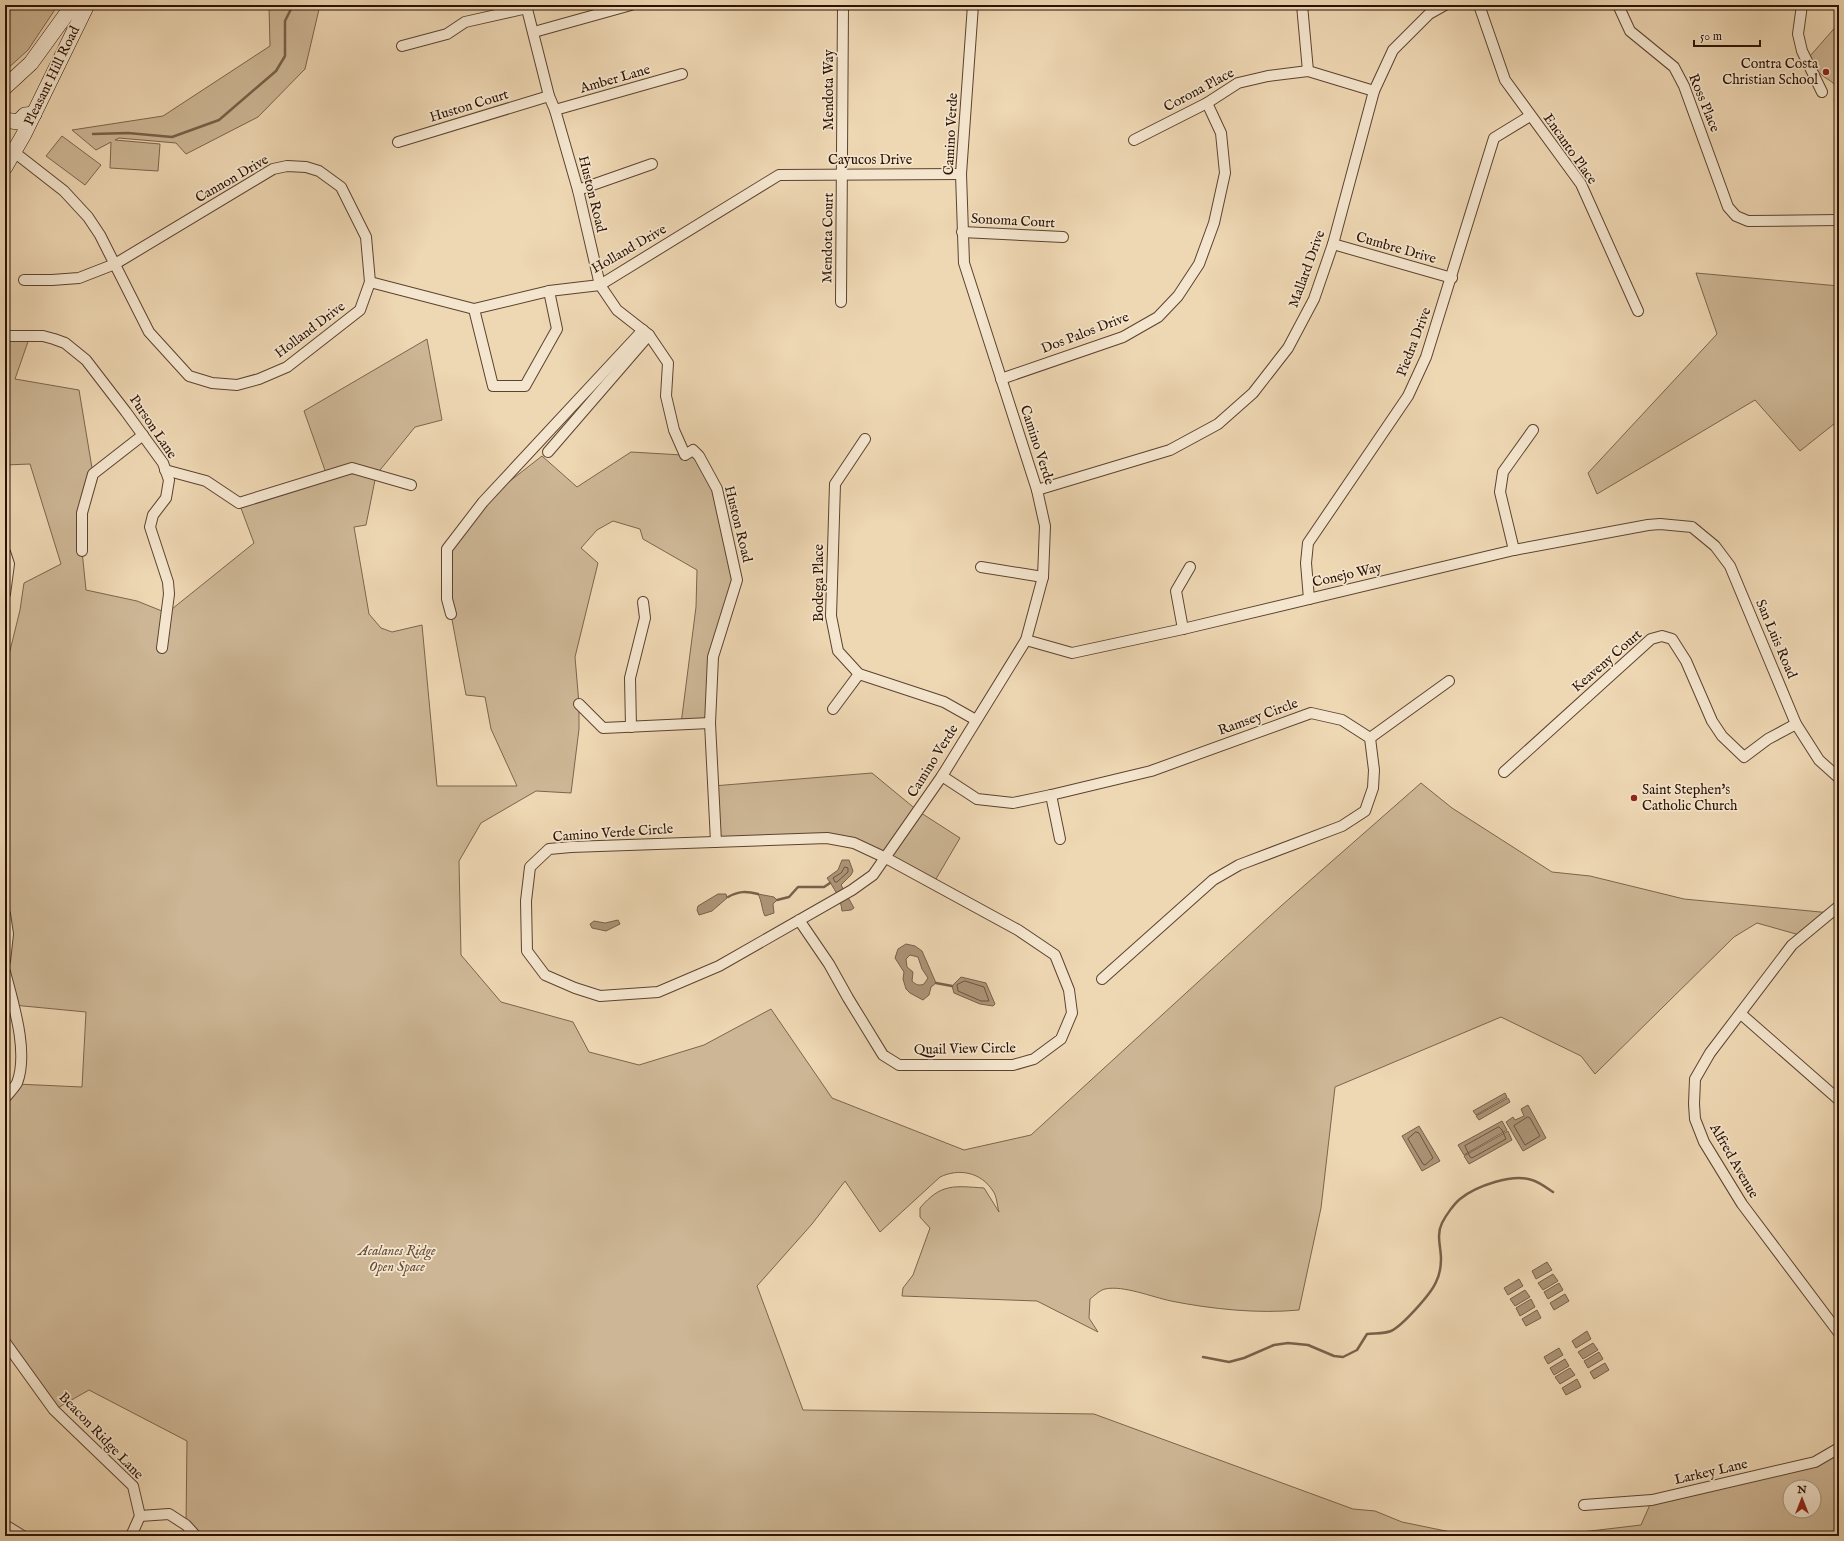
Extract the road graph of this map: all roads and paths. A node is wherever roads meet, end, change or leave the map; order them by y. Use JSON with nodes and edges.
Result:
{"nodes":[{"id":1,"x":73,"y":5,"type":"edge"},
{"id":2,"x":87,"y":5,"type":"edge"},
{"id":3,"x":597,"y":5,"type":"edge"},
{"id":4,"x":631,"y":5,"type":"edge"},
{"id":5,"x":843,"y":5,"type":"edge"},
{"id":6,"x":973,"y":5,"type":"edge"},
{"id":7,"x":1302,"y":5,"type":"edge"},
{"id":8,"x":1445,"y":5,"type":"edge"},
{"id":9,"x":1479,"y":5,"type":"edge"},
{"id":10,"x":1618,"y":5,"type":"edge"},
{"id":11,"x":1802,"y":5,"type":"edge"},
{"id":12,"x":527,"y":7,"type":"edge"},
{"id":13,"x":594,"y":16,"type":"junction"},
{"id":14,"x":534,"y":32,"type":"junction"},
{"id":15,"x":402,"y":46,"type":"dead end"},
{"id":16,"x":1308,"y":71,"type":"junction"},
{"id":17,"x":682,"y":74,"type":"dead end"},
{"id":18,"x":5,"y":87,"type":"edge"},
{"id":19,"x":1374,"y":91,"type":"junction"},
{"id":20,"x":1822,"y":92,"type":"dead end"},
{"id":21,"x":549,"y":96,"type":"junction"},
{"id":22,"x":1207,"y":103,"type":"junction"},
{"id":23,"x":555,"y":110,"type":"junction"},
{"id":24,"x":34,"y":114,"type":"junction"},
{"id":25,"x":1530,"y":116,"type":"junction"},
{"id":26,"x":5,"y":120,"type":"edge"},
{"id":27,"x":1134,"y":140,"type":"dead end"},
{"id":28,"x":398,"y":142,"type":"dead end"},
{"id":29,"x":14,"y":152,"type":"junction"},
{"id":30,"x":652,"y":164,"type":"dead end"},
{"id":31,"x":5,"y":167,"type":"edge"},
{"id":32,"x":843,"y":174,"type":"junction"},
{"id":33,"x":962,"y":174,"type":"junction"},
{"id":34,"x":779,"y":175,"type":"joint"},
{"id":35,"x":578,"y":190,"type":"junction"},
{"id":36,"x":1839,"y":220,"type":"edge"},
{"id":37,"x":962,"y":232,"type":"junction"},
{"id":38,"x":1063,"y":237,"type":"dead end"},
{"id":39,"x":1333,"y":244,"type":"junction"},
{"id":40,"x":115,"y":264,"type":"junction"},
{"id":41,"x":1452,"y":278,"type":"junction"},
{"id":42,"x":24,"y":280,"type":"dead end"},
{"id":43,"x":370,"y":282,"type":"junction"},
{"id":44,"x":600,"y":285,"type":"junction"},
{"id":45,"x":549,"y":291,"type":"junction"},
{"id":46,"x":840,"y":302,"type":"dead end"},
{"id":47,"x":474,"y":309,"type":"junction"},
{"id":48,"x":1638,"y":311,"type":"dead end"},
{"id":49,"x":646,"y":332,"type":"junction"},
{"id":50,"x":5,"y":336,"type":"edge"},
{"id":51,"x":1001,"y":379,"type":"junction"},
{"id":52,"x":1533,"y":430,"type":"dead end"},
{"id":53,"x":143,"y":435,"type":"junction"},
{"id":54,"x":865,"y":440,"type":"dead end"},
{"id":55,"x":548,"y":452,"type":"dead end"},
{"id":56,"x":165,"y":470,"type":"junction"},
{"id":57,"x":411,"y":486,"type":"dead end"},
{"id":58,"x":1037,"y":490,"type":"junction"},
{"id":59,"x":1677,"y":525,"type":"joint"},
{"id":60,"x":1514,"y":550,"type":"junction"},
{"id":61,"x":82,"y":551,"type":"dead end"},
{"id":62,"x":5,"y":552,"type":"edge"},
{"id":63,"x":981,"y":567,"type":"dead end"},
{"id":64,"x":1190,"y":567,"type":"dead end"},
{"id":65,"x":1043,"y":576,"type":"junction"},
{"id":66,"x":5,"y":594,"type":"edge"},
{"id":67,"x":1309,"y":598,"type":"junction"},
{"id":68,"x":643,"y":602,"type":"dead end"},
{"id":69,"x":451,"y":614,"type":"dead end"},
{"id":70,"x":1184,"y":629,"type":"junction"},
{"id":71,"x":1026,"y":640,"type":"junction"},
{"id":72,"x":162,"y":648,"type":"dead end"},
{"id":73,"x":859,"y":674,"type":"junction"},
{"id":74,"x":1449,"y":680,"type":"dead end"},
{"id":75,"x":579,"y":704,"type":"dead end"},
{"id":76,"x":833,"y":709,"type":"dead end"},
{"id":77,"x":976,"y":720,"type":"junction"},
{"id":78,"x":710,"y":723,"type":"junction"},
{"id":79,"x":1796,"y":724,"type":"junction"},
{"id":80,"x":631,"y":727,"type":"junction"},
{"id":81,"x":1370,"y":738,"type":"junction"},
{"id":82,"x":1504,"y":772,"type":"dead end"},
{"id":83,"x":942,"y":776,"type":"junction"},
{"id":84,"x":1839,"y":778,"type":"edge"},
{"id":85,"x":1052,"y":796,"type":"junction"},
{"id":86,"x":1060,"y":839,"type":"dead end"},
{"id":87,"x":716,"y":842,"type":"junction"},
{"id":88,"x":886,"y":858,"type":"junction"},
{"id":89,"x":1839,"y":906,"type":"edge"},
{"id":90,"x":5,"y":914,"type":"edge"},
{"id":91,"x":800,"y":920,"type":"junction"},
{"id":92,"x":5,"y":961,"type":"edge"},
{"id":93,"x":5,"y":972,"type":"edge"},
{"id":94,"x":1102,"y":979,"type":"dead end"},
{"id":95,"x":9,"y":1006,"type":"edge"},
{"id":96,"x":1741,"y":1014,"type":"junction"},
{"id":97,"x":5,"y":1098,"type":"edge"},
{"id":98,"x":1839,"y":1100,"type":"edge"},
{"id":99,"x":1839,"y":1333,"type":"edge"},
{"id":100,"x":5,"y":1342,"type":"edge"},
{"id":101,"x":1839,"y":1448,"type":"edge"},
{"id":102,"x":1584,"y":1505,"type":"dead end"},
{"id":103,"x":140,"y":1516,"type":"junction"},
{"id":104,"x":5,"y":1525,"type":"edge"},
{"id":105,"x":23,"y":1536,"type":"edge"},
{"id":106,"x":131,"y":1536,"type":"edge"},
{"id":107,"x":196,"y":1536,"type":"edge"}],
"edges":[{"from":1,"to":18,"type":"main road","name":"Pleasant Hill Road"},
{"from":2,"to":24,"type":"main road","name":"Pleasant Hill Road"},
{"from":3,"to":13,"type":"street"},
{"from":4,"to":13,"type":"street"},
{"from":5,"to":32,"type":"street","name":"Mendota Way"},
{"from":6,"to":33,"type":"street","name":"Camino Verde"},
{"from":7,"to":16,"type":"street"},
{"from":8,"to":19,"type":"street","name":"Mallard Drive"},
{"from":9,"to":25,"type":"street","name":"Encanto Place"},
{"from":10,"to":36,"type":"street","name":"Ross Place"},
{"from":11,"to":20,"type":"street"},
{"from":12,"to":14,"type":"street","name":"Huston Road"},
{"from":12,"to":15,"type":"street"},
{"from":13,"to":14,"type":"street"},
{"from":14,"to":21,"type":"street","name":"Huston Road"},
{"from":16,"to":19,"type":"street","name":"Corona Place"},
{"from":16,"to":22,"type":"street","name":"Corona Place"},
{"from":17,"to":23,"type":"street","name":"Amber Lane"},
{"from":19,"to":39,"type":"street","name":"Mallard Drive"},
{"from":21,"to":23,"type":"street","name":"Huston Road"},
{"from":21,"to":28,"type":"street","name":"Huston Court"},
{"from":22,"to":27,"type":"street","name":"Corona Place"},
{"from":22,"to":51,"type":"street","name":"Dos Palos Drive"},
{"from":23,"to":35,"type":"street","name":"Huston Road"},
{"from":24,"to":26,"type":"main road"},
{"from":24,"to":29,"type":"main road","name":"Pleasant Hill Road"},
{"from":25,"to":41,"type":"street","name":"Piedra Drive"},
{"from":25,"to":48,"type":"street","name":"Encanto Place"},
{"from":29,"to":31,"type":"main road","name":"Pleasant Hill Road"},
{"from":29,"to":40,"type":"street","name":"Holland Drive"},
{"from":30,"to":35,"type":"street"},
{"from":32,"to":33,"type":"street","name":"Cayucos Drive"},
{"from":32,"to":34,"type":"street","name":"Cayucos Drive"},
{"from":32,"to":46,"type":"street","name":"Mendota Court"},
{"from":33,"to":37,"type":"street","name":"Camino Verde"},
{"from":34,"to":44,"type":"street","name":"Holland Drive"},
{"from":35,"to":44,"type":"street","name":"Huston Road"},
{"from":37,"to":38,"type":"street","name":"Sonoma Court"},
{"from":37,"to":51,"type":"street","name":"Camino Verde"},
{"from":39,"to":41,"type":"street","name":"Cumbre Drive"},
{"from":39,"to":58,"type":"street","name":"Mallard Drive"},
{"from":40,"to":42,"type":"street","name":"Cannon Drive"},
{"from":40,"to":43,"type":"street","name":"Cannon Drive"},
{"from":40,"to":43,"type":"street","name":"Holland Drive"},
{"from":41,"to":67,"type":"street","name":"Piedra Drive"},
{"from":43,"to":47,"type":"street","name":"Holland Drive"},
{"from":44,"to":45,"type":"street","name":"Holland Drive"},
{"from":44,"to":49,"type":"street","name":"Huston Road"},
{"from":45,"to":47,"type":"street","name":"Holland Drive"},
{"from":45,"to":47,"type":"street"},
{"from":49,"to":55,"type":"street"},
{"from":49,"to":69,"type":"street"},
{"from":49,"to":78,"type":"street","name":"Huston Road"},
{"from":50,"to":53,"type":"street","name":"Purson Lane"},
{"from":51,"to":58,"type":"street","name":"Camino Verde"},
{"from":52,"to":60,"type":"street"},
{"from":53,"to":56,"type":"street","name":"Purson Lane"},
{"from":53,"to":61,"type":"street"},
{"from":54,"to":73,"type":"street","name":"Bodega Place"},
{"from":56,"to":57,"type":"street"},
{"from":56,"to":72,"type":"street","name":"Purson Lane"},
{"from":58,"to":65,"type":"street","name":"Camino Verde"},
{"from":59,"to":60,"type":"street","name":"Conejo Way"},
{"from":59,"to":79,"type":"street","name":"San Luis Road"},
{"from":60,"to":67,"type":"street","name":"Conejo Way"},
{"from":62,"to":66,"type":"street"},
{"from":63,"to":65,"type":"street"},
{"from":64,"to":70,"type":"street"},
{"from":65,"to":71,"type":"street","name":"Camino Verde"},
{"from":67,"to":70,"type":"street","name":"Conejo Way"},
{"from":68,"to":80,"type":"street"},
{"from":70,"to":71,"type":"street","name":"Conejo Way"},
{"from":71,"to":77,"type":"street","name":"Camino Verde"},
{"from":73,"to":76,"type":"street"},
{"from":73,"to":77,"type":"street","name":"Bodega Place"},
{"from":74,"to":81,"type":"street"},
{"from":75,"to":80,"type":"street"},
{"from":77,"to":83,"type":"street","name":"Camino Verde"},
{"from":78,"to":80,"type":"street"},
{"from":78,"to":87,"type":"street","name":"Huston Road"},
{"from":79,"to":82,"type":"street","name":"Keaveny Court"},
{"from":79,"to":84,"type":"street","name":"San Luis Road"},
{"from":81,"to":85,"type":"street","name":"Ramsey Circle"},
{"from":81,"to":94,"type":"street"},
{"from":83,"to":85,"type":"street","name":"Ramsey Circle"},
{"from":83,"to":88,"type":"street","name":"Camino Verde"},
{"from":85,"to":86,"type":"street"},
{"from":87,"to":88,"type":"street","name":"Camino Verde Circle"},
{"from":87,"to":91,"type":"street","name":"Camino Verde Circle"},
{"from":88,"to":91,"type":"street","name":"Camino Verde Circle"},
{"from":88,"to":91,"type":"street","name":"Quail View Circle"},
{"from":89,"to":96,"type":"street","name":"Alfred Avenue"},
{"from":90,"to":92,"type":"street"},
{"from":93,"to":95,"type":"street"},
{"from":95,"to":97,"type":"street"},
{"from":96,"to":98,"type":"street"},
{"from":96,"to":99,"type":"street","name":"Alfred Avenue"},
{"from":100,"to":103,"type":"street","name":"Beacon Ridge Lane"},
{"from":101,"to":102,"type":"street","name":"Larkey Lane"},
{"from":103,"to":106,"type":"street"},
{"from":103,"to":107,"type":"street"},
{"from":104,"to":105,"type":"street"}]}
